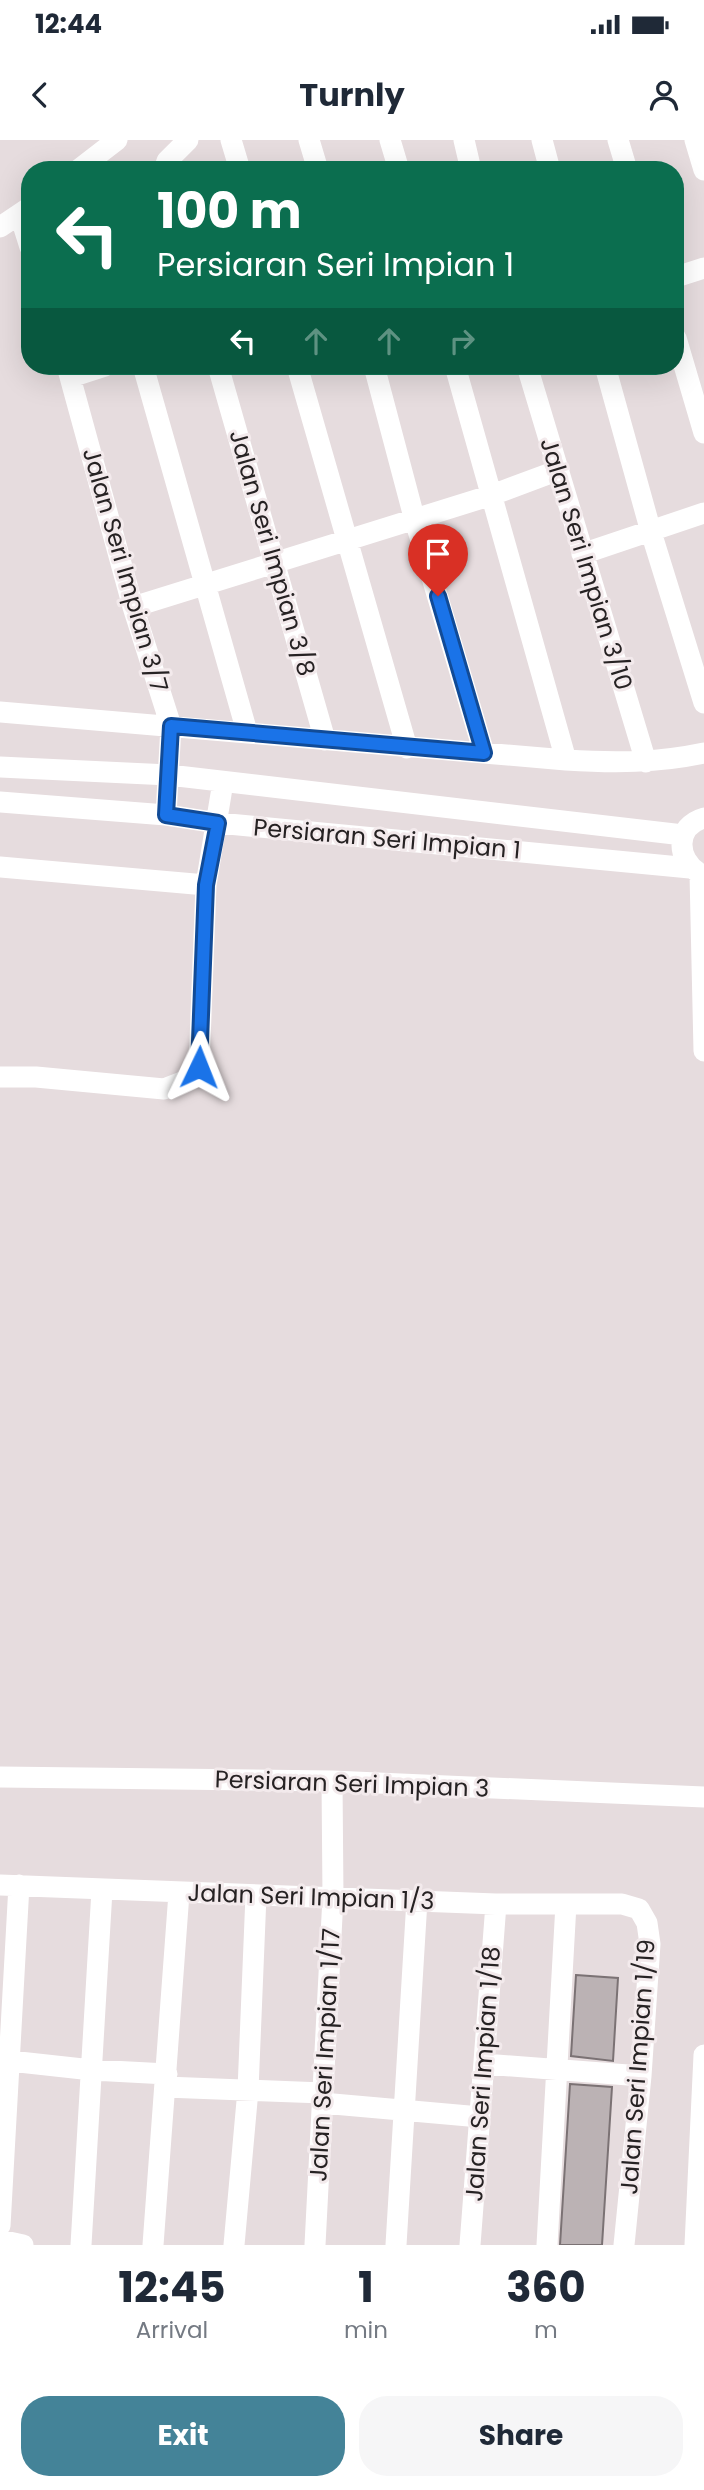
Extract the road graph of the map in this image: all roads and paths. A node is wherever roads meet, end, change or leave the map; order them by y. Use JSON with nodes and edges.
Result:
{"nodes":[{"id":1,"x":117,"y":140,"type":"edge"},
{"id":2,"x":188,"y":140,"type":"edge"},
{"id":3,"x":231,"y":140,"type":"edge"},
{"id":4,"x":309,"y":140,"type":"edge"},
{"id":5,"x":390,"y":140,"type":"edge"},
{"id":6,"x":464,"y":140,"type":"edge"},
{"id":7,"x":542,"y":140,"type":"edge"},
{"id":8,"x":618,"y":140,"type":"edge"},
{"id":9,"x":695,"y":140,"type":"edge"},
{"id":10,"x":90,"y":161,"type":"edge"},
{"id":11,"x":167,"y":161,"type":"edge"},
{"id":12,"x":237,"y":161,"type":"edge"},
{"id":13,"x":315,"y":161,"type":"edge"},
{"id":14,"x":396,"y":161,"type":"edge"},
{"id":15,"x":469,"y":161,"type":"edge"},
{"id":16,"x":548,"y":161,"type":"edge"},
{"id":17,"x":624,"y":161,"type":"edge"},
{"id":18,"x":704,"y":170,"type":"edge"},
{"id":19,"x":21,"y":214,"type":"edge"},
{"id":20,"x":0,"y":227,"type":"edge"},
{"id":21,"x":704,"y":268,"type":"edge"},
{"id":22,"x":684,"y":274,"type":"edge"},
{"id":23,"x":684,"y":365,"type":"edge"},
{"id":24,"x":70,"y":375,"type":"edge"},
{"id":25,"x":146,"y":375,"type":"edge"},
{"id":26,"x":221,"y":375,"type":"edge"},
{"id":27,"x":300,"y":375,"type":"edge"},
{"id":28,"x":376,"y":375,"type":"edge"},
{"id":29,"x":458,"y":375,"type":"edge"},
{"id":30,"x":530,"y":375,"type":"edge"},
{"id":31,"x":607,"y":375,"type":"edge"},
{"id":32,"x":704,"y":433,"type":"edge"},
{"id":33,"x":559,"y":470,"type":"junction"},
{"id":34,"x":492,"y":495,"type":"junction"},
{"id":35,"x":704,"y":513,"type":"edge"},
{"id":36,"x":414,"y":517,"type":"junction"},
{"id":37,"x":651,"y":532,"type":"junction"},
{"id":38,"x":346,"y":540,"type":"junction"},
{"id":39,"x":582,"y":554,"type":"junction"},
{"id":40,"x":276,"y":563,"type":"junction"},
{"id":41,"x":206,"y":586,"type":"junction"},
{"id":42,"x":133,"y":607,"type":"junction"},
{"id":43,"x":704,"y":703,"type":"edge"},
{"id":44,"x":0,"y":712,"type":"edge"},
{"id":45,"x":171,"y":726,"type":"junction"},
{"id":46,"x":247,"y":733,"type":"junction"},
{"id":47,"x":325,"y":740,"type":"junction"},
{"id":48,"x":407,"y":748,"type":"junction"},
{"id":49,"x":484,"y":753,"type":"junction"},
{"id":50,"x":704,"y":753,"type":"edge"},
{"id":51,"x":566,"y":760,"type":"junction"},
{"id":52,"x":646,"y":762,"type":"junction"},
{"id":53,"x":0,"y":767,"type":"edge"},
{"id":54,"x":169,"y":775,"type":"junction"},
{"id":55,"x":223,"y":782,"type":"junction"},
{"id":56,"x":0,"y":802,"type":"edge"},
{"id":57,"x":166,"y":815,"type":"junction"},
{"id":58,"x":704,"y":818,"type":"edge"},
{"id":59,"x":218,"y":823,"type":"junction"},
{"id":60,"x":683,"y":835,"type":"junction"},
{"id":61,"x":0,"y":867,"type":"edge"},
{"id":62,"x":698,"y":872,"type":"edge"},
{"id":63,"x":206,"y":885,"type":"junction"},
{"id":64,"x":704,"y":1051,"type":"edge"},
{"id":65,"x":0,"y":1077,"type":"edge"},
{"id":66,"x":0,"y":1777,"type":"edge"},
{"id":67,"x":332,"y":1781,"type":"junction"},
{"id":68,"x":704,"y":1797,"type":"edge"},
{"id":69,"x":10,"y":1885,"type":"edge"},
{"id":70,"x":102,"y":1889,"type":"junction"},
{"id":71,"x":179,"y":1893,"type":"junction"},
{"id":72,"x":256,"y":1895,"type":"junction"},
{"id":73,"x":332,"y":1897,"type":"junction"},
{"id":74,"x":417,"y":1900,"type":"junction"},
{"id":75,"x":622,"y":1903,"type":"joint"},
{"id":76,"x":496,"y":1904,"type":"junction"},
{"id":77,"x":566,"y":1904,"type":"junction"},
{"id":78,"x":704,"y":2055,"type":"edge"},
{"id":79,"x":10,"y":2061,"type":"junction"},
{"id":80,"x":484,"y":2064,"type":"junction"},
{"id":81,"x":92,"y":2070,"type":"junction"},
{"id":82,"x":557,"y":2070,"type":"junction"},
{"id":83,"x":641,"y":2076,"type":"junction"},
{"id":84,"x":166,"y":2081,"type":"junction"},
{"id":85,"x":248,"y":2090,"type":"junction"},
{"id":86,"x":323,"y":2098,"type":"junction"},
{"id":87,"x":405,"y":2111,"type":"junction"},
{"id":88,"x":480,"y":2117,"type":"junction"},
{"id":89,"x":3,"y":2129,"type":"edge"},
{"id":90,"x":0,"y":2226,"type":"edge"},
{"id":91,"x":0,"y":2240,"type":"edge"},
{"id":92,"x":23,"y":2245,"type":"edge"},
{"id":93,"x":81,"y":2245,"type":"edge"},
{"id":94,"x":153,"y":2245,"type":"edge"},
{"id":95,"x":234,"y":2245,"type":"edge"},
{"id":96,"x":316,"y":2245,"type":"edge"},
{"id":97,"x":396,"y":2245,"type":"edge"},
{"id":98,"x":470,"y":2245,"type":"edge"},
{"id":99,"x":547,"y":2245,"type":"edge"},
{"id":100,"x":624,"y":2245,"type":"edge"},
{"id":101,"x":695,"y":2245,"type":"edge"}],
"edges":[{"from":1,"to":10,"type":"street"},
{"from":2,"to":11,"type":"street"},
{"from":3,"to":12,"type":"street"},
{"from":4,"to":13,"type":"street"},
{"from":5,"to":14,"type":"street"},
{"from":6,"to":15,"type":"street"},
{"from":7,"to":16,"type":"street"},
{"from":8,"to":17,"type":"street"},
{"from":9,"to":18,"type":"street"},
{"from":19,"to":20,"type":"street"},
{"from":21,"to":22,"type":"street"},
{"from":23,"to":32,"type":"street"},
{"from":24,"to":42,"type":"street","name":"Jalan Seri Impian 3/7"},
{"from":25,"to":41,"type":"street"},
{"from":26,"to":40,"type":"street","name":"Jalan Seri Impian 3/8"},
{"from":27,"to":38,"type":"street"},
{"from":28,"to":36,"type":"street"},
{"from":29,"to":34,"type":"street"},
{"from":30,"to":33,"type":"street","name":"Jalan Seri Impian 3/10"},
{"from":31,"to":37,"type":"street"},
{"from":33,"to":34,"type":"street"},
{"from":33,"to":39,"type":"street","name":"Jalan Seri Impian 3/10"},
{"from":34,"to":36,"type":"street"},
{"from":34,"to":51,"type":"street"},
{"from":35,"to":37,"type":"street"},
{"from":36,"to":38,"type":"street"},
{"from":36,"to":49,"type":"street"},
{"from":37,"to":39,"type":"street"},
{"from":37,"to":43,"type":"street"},
{"from":38,"to":40,"type":"street"},
{"from":38,"to":48,"type":"street"},
{"from":39,"to":52,"type":"street","name":"Jalan Seri Impian 3/10"},
{"from":40,"to":41,"type":"street"},
{"from":40,"to":47,"type":"street","name":"Jalan Seri Impian 3/8"},
{"from":41,"to":42,"type":"street"},
{"from":41,"to":46,"type":"street"},
{"from":42,"to":45,"type":"street","name":"Jalan Seri Impian 3/7"},
{"from":44,"to":45,"type":"street"},
{"from":45,"to":46,"type":"street"},
{"from":45,"to":54,"type":"street","name":"Jalan Seri Impian 3/7"},
{"from":46,"to":47,"type":"street"},
{"from":47,"to":48,"type":"street"},
{"from":48,"to":49,"type":"street"},
{"from":49,"to":51,"type":"street"},
{"from":50,"to":52,"type":"street"},
{"from":51,"to":52,"type":"street"},
{"from":53,"to":54,"type":"street","name":"Persiaran Seri Impian 1"},
{"from":54,"to":55,"type":"street","name":"Persiaran Seri Impian 1"},
{"from":54,"to":57,"type":"street","name":"Jalan Seri Impian 3/7"},
{"from":55,"to":59,"type":"street"},
{"from":55,"to":60,"type":"street","name":"Persiaran Seri Impian 1"},
{"from":56,"to":57,"type":"street","name":"Persiaran Seri Impian 1"},
{"from":57,"to":59,"type":"street","name":"Persiaran Seri Impian 1"},
{"from":58,"to":60,"type":"street"},
{"from":59,"to":62,"type":"street","name":"Persiaran Seri Impian 1"},
{"from":59,"to":63,"type":"street"},
{"from":60,"to":62,"type":"street"},
{"from":61,"to":63,"type":"street"},
{"from":62,"to":64,"type":"street"},
{"from":63,"to":65,"type":"street"},
{"from":66,"to":67,"type":"street","name":"Persiaran Seri Impian 3"},
{"from":67,"to":68,"type":"street","name":"Persiaran Seri Impian 3"},
{"from":67,"to":73,"type":"street","name":"Jalan Seri Impian 1/17"},
{"from":69,"to":70,"type":"street","name":"Jalan Seri Impian 1/3"},
{"from":69,"to":79,"type":"street"},
{"from":70,"to":71,"type":"street","name":"Jalan Seri Impian 1/3"},
{"from":70,"to":81,"type":"street"},
{"from":71,"to":72,"type":"street","name":"Jalan Seri Impian 1/3"},
{"from":71,"to":84,"type":"street"},
{"from":72,"to":73,"type":"street","name":"Jalan Seri Impian 1/3"},
{"from":72,"to":85,"type":"street"},
{"from":73,"to":74,"type":"street","name":"Jalan Seri Impian 1/3"},
{"from":73,"to":86,"type":"street","name":"Jalan Seri Impian 1/17"},
{"from":74,"to":76,"type":"street","name":"Jalan Seri Impian 1/3"},
{"from":74,"to":87,"type":"street"},
{"from":75,"to":77,"type":"street","name":"Jalan Seri Impian 1/3"},
{"from":75,"to":83,"type":"street","name":"Jalan Seri Impian 1/19"},
{"from":76,"to":77,"type":"street","name":"Jalan Seri Impian 1/3"},
{"from":76,"to":80,"type":"street","name":"Jalan Seri Impian 1/18"},
{"from":77,"to":82,"type":"street"},
{"from":78,"to":101,"type":"street"},
{"from":79,"to":81,"type":"street"},
{"from":79,"to":89,"type":"street"},
{"from":80,"to":82,"type":"street"},
{"from":80,"to":88,"type":"street","name":"Jalan Seri Impian 1/18"},
{"from":81,"to":84,"type":"street"},
{"from":81,"to":93,"type":"street"},
{"from":82,"to":83,"type":"street"},
{"from":82,"to":99,"type":"street"},
{"from":83,"to":100,"type":"street","name":"Jalan Seri Impian 1/19"},
{"from":84,"to":85,"type":"street"},
{"from":84,"to":94,"type":"street"},
{"from":85,"to":86,"type":"street"},
{"from":85,"to":95,"type":"street"},
{"from":86,"to":87,"type":"street"},
{"from":86,"to":96,"type":"street","name":"Jalan Seri Impian 1/17"},
{"from":87,"to":88,"type":"street"},
{"from":87,"to":97,"type":"street"},
{"from":88,"to":98,"type":"street","name":"Jalan Seri Impian 1/18"},
{"from":89,"to":90,"type":"street"},
{"from":91,"to":92,"type":"street"}]}
